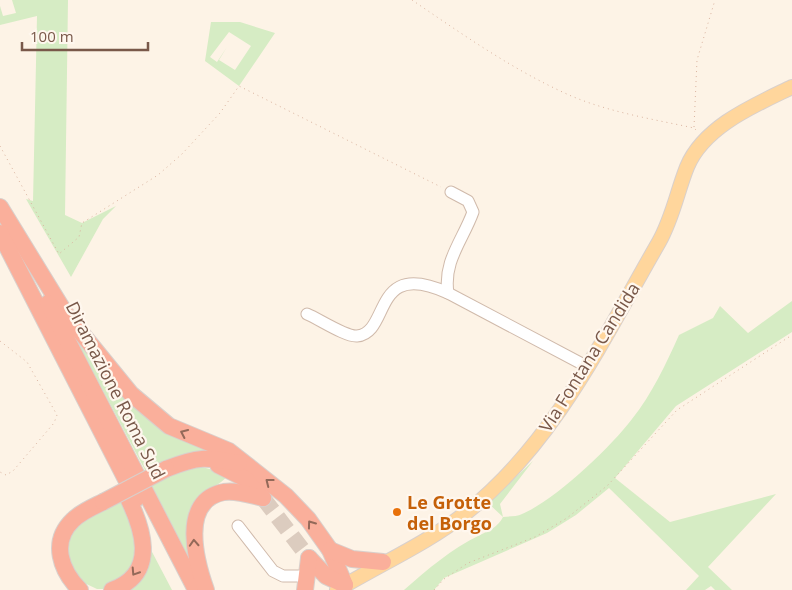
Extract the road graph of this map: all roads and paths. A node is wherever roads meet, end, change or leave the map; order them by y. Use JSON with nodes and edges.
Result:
{"nodes":[{"id":1,"x":412,"y":0,"type":"edge"},
{"id":2,"x":716,"y":0,"type":"edge"},
{"id":3,"x":792,"y":87,"type":"edge"},
{"id":4,"x":694,"y":128,"type":"junction"},
{"id":5,"x":705,"y":140,"type":"junction"},
{"id":6,"x":0,"y":146,"type":"edge"},
{"id":7,"x":451,"y":192,"type":"joint"},
{"id":8,"x":0,"y":208,"type":"edge"},
{"id":9,"x":0,"y":233,"type":"edge"},
{"id":10,"x":448,"y":293,"type":"junction"},
{"id":11,"x":308,"y":314,"type":"dead end"},
{"id":12,"x":792,"y":335,"type":"edge"},
{"id":13,"x":0,"y":341,"type":"edge"},
{"id":14,"x":65,"y":360,"type":"junction"},
{"id":15,"x":586,"y":366,"type":"junction"},
{"id":16,"x":198,"y":458,"type":"junction"},
{"id":17,"x":246,"y":464,"type":"junction"},
{"id":18,"x":0,"y":472,"type":"edge"},
{"id":19,"x":238,"y":526,"type":"dead end"},
{"id":20,"x":330,"y":550,"type":"junction"},
{"id":21,"x":383,"y":562,"type":"junction"},
{"id":22,"x":306,"y":583,"type":"edge"},
{"id":23,"x":81,"y":588,"type":"edge"},
{"id":24,"x":341,"y":588,"type":"edge"},
{"id":25,"x":112,"y":590,"type":"edge"},
{"id":26,"x":183,"y":590,"type":"edge"},
{"id":27,"x":196,"y":590,"type":"edge"},
{"id":28,"x":206,"y":590,"type":"edge"},
{"id":29,"x":434,"y":590,"type":"edge"}],
"edges":[{"from":1,"to":4,"type":"path"},
{"from":2,"to":4,"type":"path"},
{"from":3,"to":5,"type":"main road","name":"Via Fontana Candida"},
{"from":4,"to":5,"type":"path"},
{"from":5,"to":15,"type":"main road","name":"Via Fontana Candida"},
{"from":6,"to":7,"type":"path"},
{"from":7,"to":10,"type":"lane"},
{"from":17,"to":8,"type":"highway","one_way":true},
{"from":8,"to":27,"type":"highway","name":"Diramazione Roma Sud"},
{"from":9,"to":14,"type":"highway","name":"Diramazione Roma Sud"},
{"from":10,"to":11,"type":"lane"},
{"from":10,"to":15,"type":"lane"},
{"from":12,"to":29,"type":"path"},
{"from":13,"to":18,"type":"path"},
{"from":14,"to":25,"type":"highway","one_way":true},
{"from":14,"to":26,"type":"highway","name":"Diramazione Roma Sud"},
{"from":15,"to":21,"type":"main road","name":"Via Fontana Candida"},
{"from":16,"to":17,"type":"highway"},
{"from":16,"to":23,"type":"highway","bridge":true},
{"from":28,"to":16,"type":"highway","one_way":true},
{"from":20,"to":17,"type":"highway","one_way":true},
{"from":19,"to":22,"type":"lane"},
{"from":20,"to":21,"type":"highway"},
{"from":20,"to":24,"type":"highway"},
{"from":21,"to":24,"type":"main road","name":"Via Fontana Candida"},
{"from":22,"to":24,"type":"highway"}]}
